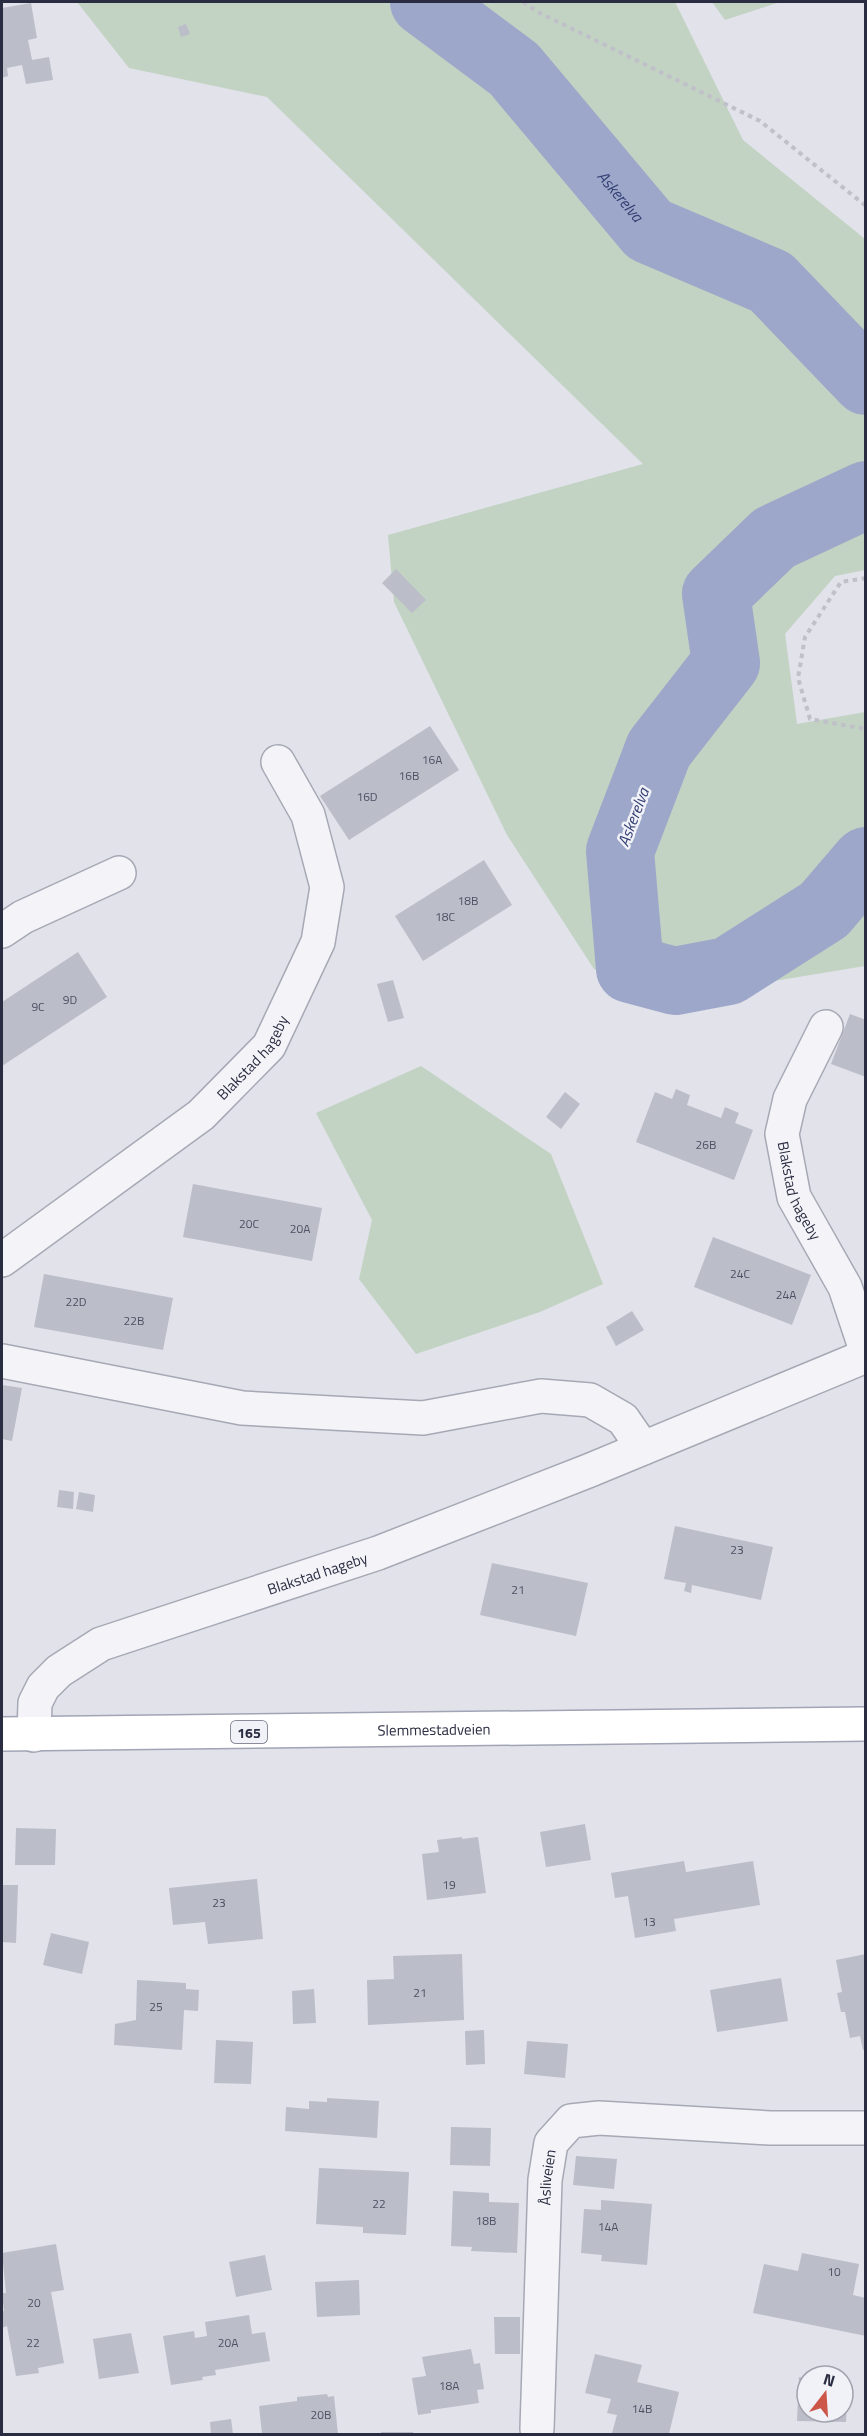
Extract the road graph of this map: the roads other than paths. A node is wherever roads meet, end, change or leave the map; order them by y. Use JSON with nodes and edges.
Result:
{"nodes":[{"id":1,"x":278,"y":762,"type":"dead end"},
{"id":2,"x":119,"y":873,"type":"dead end"},
{"id":3,"x":2,"y":931,"type":"edge"},
{"id":4,"x":826,"y":1027,"type":"dead end"},
{"id":5,"x":2,"y":1260,"type":"edge"},
{"id":6,"x":866,"y":1350,"type":"edge"},
{"id":7,"x":866,"y":1356,"type":"edge"},
{"id":8,"x":2,"y":1361,"type":"edge"},
{"id":9,"x":643,"y":1448,"type":"junction"},
{"id":10,"x":866,"y":1724,"type":"edge"},
{"id":11,"x":2,"y":1734,"type":"edge"},
{"id":12,"x":34,"y":1735,"type":"junction"},
{"id":13,"x":866,"y":2128,"type":"edge"},
{"id":14,"x":537,"y":2429,"type":"dead end"}],
"edges":[{"from":1,"to":5,"type":"street","name":"Blakstad hageby"},
{"from":2,"to":3,"type":"street"},
{"from":4,"to":6,"type":"street","name":"Blakstad hageby"},
{"from":7,"to":9,"type":"street","name":"Blakstad hageby"},
{"from":8,"to":9,"type":"street"},
{"from":9,"to":12,"type":"street","name":"Blakstad hageby"},
{"from":10,"to":12,"type":"main road","name":"Slemmestadveien","number":"165"},
{"from":11,"to":12,"type":"main road","name":"Slemmestadveien","number":"165"},
{"from":13,"to":14,"type":"street","name":"Åsliveien"}]}
